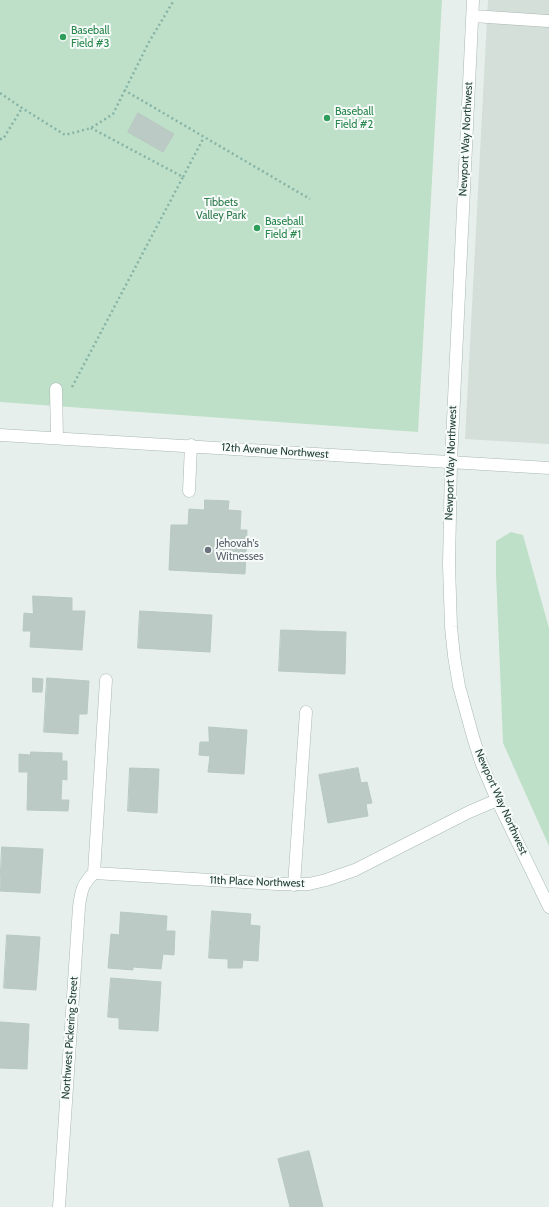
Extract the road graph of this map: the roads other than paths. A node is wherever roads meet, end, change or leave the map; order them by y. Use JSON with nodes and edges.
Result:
{"nodes":[{"id":1,"x":473,"y":0,"type":"edge"},
{"id":2,"x":473,"y":16,"type":"junction"},
{"id":3,"x":548,"y":21,"type":"dead end"},
{"id":4,"x":56,"y":389,"type":"dead end"},
{"id":5,"x":0,"y":435,"type":"edge"},
{"id":6,"x":57,"y":438,"type":"junction"},
{"id":7,"x":191,"y":446,"type":"junction"},
{"id":8,"x":450,"y":462,"type":"junction"},
{"id":9,"x":549,"y":468,"type":"edge"},
{"id":10,"x":189,"y":491,"type":"dead end"},
{"id":11,"x":106,"y":680,"type":"dead end"},
{"id":12,"x":306,"y":712,"type":"dead end"},
{"id":13,"x":497,"y":800,"type":"junction"},
{"id":14,"x":94,"y":873,"type":"junction"},
{"id":15,"x":294,"y":884,"type":"junction"},
{"id":16,"x":549,"y":907,"type":"edge"},
{"id":17,"x":59,"y":1207,"type":"edge"}],
"edges":[{"from":1,"to":2,"type":"street","name":"Newport Way Northwest"},
{"from":2,"to":3,"type":"street"},
{"from":2,"to":8,"type":"street","name":"Newport Way Northwest"},
{"from":4,"to":6,"type":"street"},
{"from":5,"to":6,"type":"street","name":"12th Avenue Northwest"},
{"from":6,"to":7,"type":"street","name":"12th Avenue Northwest"},
{"from":7,"to":8,"type":"street","name":"12th Avenue Northwest"},
{"from":7,"to":10,"type":"street"},
{"from":8,"to":9,"type":"street","name":"12th Avenue Northwest"},
{"from":8,"to":13,"type":"street","name":"Newport Way Northwest"},
{"from":11,"to":14,"type":"street"},
{"from":12,"to":15,"type":"street"},
{"from":13,"to":15,"type":"street","name":"11th Place Northwest"},
{"from":13,"to":16,"type":"street","name":"Newport Way Northwest"},
{"from":14,"to":15,"type":"street","name":"11th Place Northwest"},
{"from":14,"to":17,"type":"street","name":"Northwest Pickering Street"}]}
